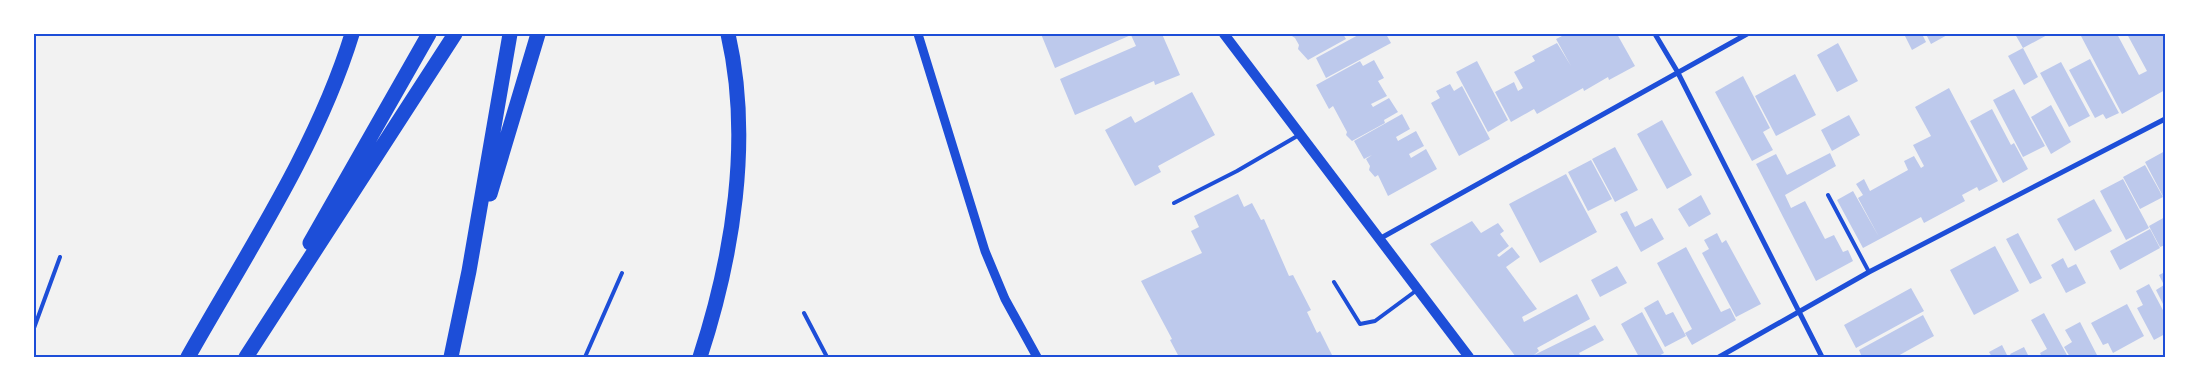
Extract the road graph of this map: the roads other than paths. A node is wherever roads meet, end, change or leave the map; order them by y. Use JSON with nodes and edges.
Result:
{"nodes":[{"id":1,"x":352,"y":34,"type":"edge"},
{"id":2,"x":430,"y":34,"type":"edge"},
{"id":3,"x":455,"y":34,"type":"edge"},
{"id":4,"x":510,"y":34,"type":"edge"},
{"id":5,"x":538,"y":34,"type":"edge"},
{"id":6,"x":728,"y":34,"type":"edge"},
{"id":7,"x":918,"y":34,"type":"edge"},
{"id":8,"x":1224,"y":34,"type":"edge"},
{"id":9,"x":1655,"y":34,"type":"edge"},
{"id":10,"x":1747,"y":34,"type":"edge"},
{"id":11,"x":1677,"y":71,"type":"junction"},
{"id":12,"x":2165,"y":119,"type":"edge"},
{"id":13,"x":1301,"y":134,"type":"junction"},
{"id":14,"x":1828,"y":195,"type":"dead end"},
{"id":15,"x":1174,"y":203,"type":"dead end"},
{"id":16,"x":1381,"y":238,"type":"junction"},
{"id":17,"x":60,"y":257,"type":"dead end"},
{"id":18,"x":469,"y":271,"type":"junction"},
{"id":19,"x":1870,"y":272,"type":"junction"},
{"id":20,"x":622,"y":273,"type":"dead end"},
{"id":21,"x":1334,"y":282,"type":"dead end"},
{"id":22,"x":1419,"y":289,"type":"junction"},
{"id":23,"x":804,"y":313,"type":"dead end"},
{"id":24,"x":1798,"y":313,"type":"junction"},
{"id":25,"x":34,"y":328,"type":"edge"},
{"id":26,"x":188,"y":357,"type":"edge"},
{"id":27,"x":245,"y":357,"type":"edge"},
{"id":28,"x":451,"y":357,"type":"edge"},
{"id":29,"x":585,"y":357,"type":"edge"},
{"id":30,"x":700,"y":357,"type":"edge"},
{"id":31,"x":827,"y":357,"type":"edge"},
{"id":32,"x":1037,"y":357,"type":"edge"},
{"id":33,"x":1469,"y":357,"type":"edge"},
{"id":34,"x":1719,"y":357,"type":"edge"},
{"id":35,"x":1822,"y":357,"type":"edge"}],
"edges":[{"from":1,"to":26,"type":"highway"},
{"from":2,"to":27,"type":"highway"},
{"from":3,"to":27,"type":"highway"},
{"from":4,"to":18,"type":"highway"},
{"from":5,"to":18,"type":"highway"},
{"from":6,"to":30,"type":"highway"},
{"from":7,"to":32,"type":"street"},
{"from":8,"to":13,"type":"main road"},
{"from":9,"to":11,"type":"street"},
{"from":10,"to":11,"type":"street"},
{"from":11,"to":16,"type":"street"},
{"from":11,"to":24,"type":"street"},
{"from":12,"to":19,"type":"street"},
{"from":13,"to":15,"type":"lane"},
{"from":13,"to":16,"type":"main road"},
{"from":14,"to":19,"type":"lane"},
{"from":16,"to":22,"type":"main road"},
{"from":17,"to":25,"type":"lane"},
{"from":18,"to":28,"type":"highway"},
{"from":19,"to":24,"type":"street"},
{"from":20,"to":29,"type":"lane"},
{"from":21,"to":22,"type":"lane"},
{"from":22,"to":33,"type":"main road"},
{"from":23,"to":31,"type":"lane"},
{"from":24,"to":34,"type":"street"},
{"from":24,"to":35,"type":"street"}]}
